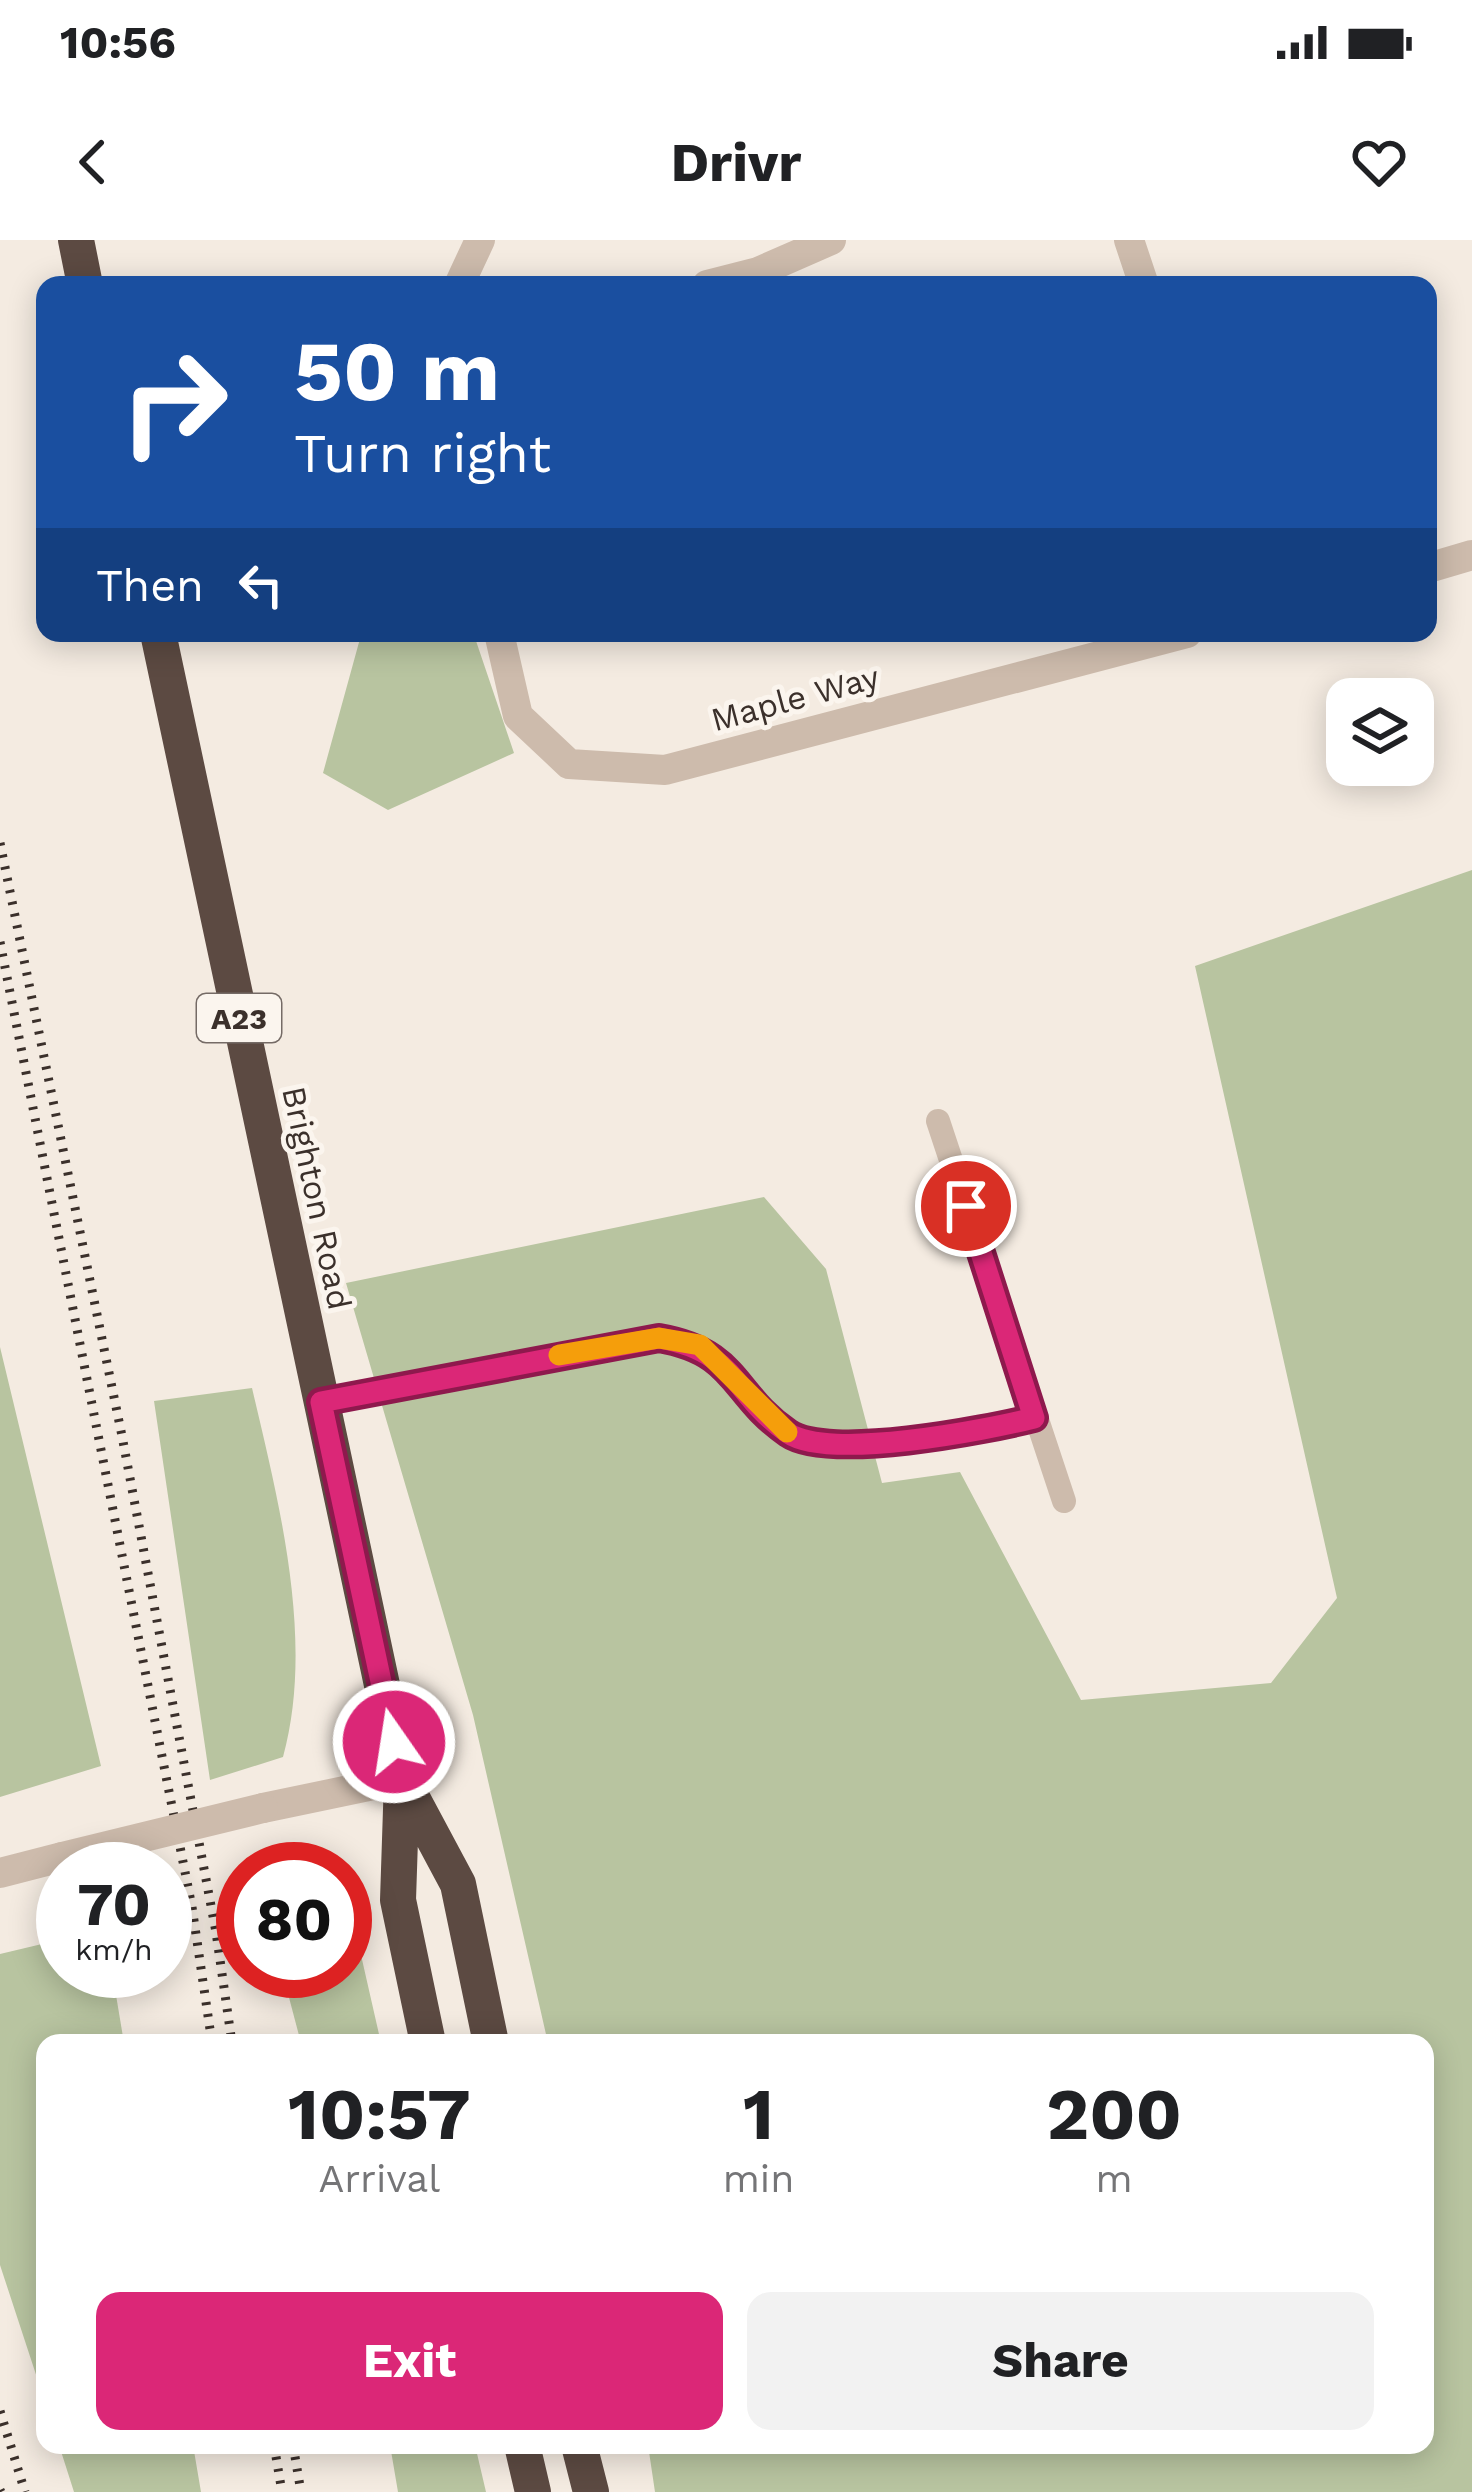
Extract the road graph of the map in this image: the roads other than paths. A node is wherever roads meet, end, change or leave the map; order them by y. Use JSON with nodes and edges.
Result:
{"nodes":[{"id":1,"x":76,"y":240,"type":"edge"},
{"id":2,"x":480,"y":240,"type":"edge"},
{"id":3,"x":832,"y":240,"type":"edge"},
{"id":4,"x":1129,"y":240,"type":"edge"},
{"id":5,"x":84,"y":276,"type":"edge"},
{"id":6,"x":463,"y":276,"type":"edge"},
{"id":7,"x":742,"y":276,"type":"edge"},
{"id":8,"x":1141,"y":276,"type":"edge"},
{"id":9,"x":1472,"y":555,"type":"edge"},
{"id":10,"x":1437,"y":565,"type":"edge"},
{"id":11,"x":160,"y":642,"type":"edge"},
{"id":12,"x":501,"y":642,"type":"edge"},
{"id":13,"x":1153,"y":642,"type":"edge"},
{"id":14,"x":938,"y":1121,"type":"dead end"},
{"id":15,"x":321,"y":1402,"type":"junction"},
{"id":16,"x":1034,"y":1418,"type":"junction"},
{"id":17,"x":1064,"y":1502,"type":"dead end"},
{"id":18,"x":402,"y":1780,"type":"junction"},
{"id":19,"x":0,"y":1873,"type":"edge"},
{"id":20,"x":426,"y":2034,"type":"edge"},
{"id":21,"x":488,"y":2034,"type":"edge"},
{"id":22,"x":524,"y":2454,"type":"edge"},
{"id":23,"x":582,"y":2454,"type":"edge"},
{"id":24,"x":533,"y":2492,"type":"edge"},
{"id":25,"x":591,"y":2492,"type":"edge"}],
"edges":[{"from":1,"to":5,"type":"highway"},
{"from":2,"to":6,"type":"street"},
{"from":3,"to":7,"type":"street"},
{"from":4,"to":8,"type":"street"},
{"from":9,"to":10,"type":"street"},
{"from":11,"to":15,"type":"highway","name":"Brighton Road","number":"A23"},
{"from":12,"to":13,"type":"street","name":"Maple Way"},
{"from":14,"to":16,"type":"lane"},
{"from":15,"to":16,"type":"lane"},
{"from":15,"to":18,"type":"highway","name":"Brighton Road","number":"A23"},
{"from":16,"to":17,"type":"lane"},
{"from":18,"to":19,"type":"street","bridge":true},
{"from":18,"to":20,"type":"highway","name":"Brighton Road","number":"A23"},
{"from":18,"to":21,"type":"highway","name":"Brighton Road","number":"A23"},
{"from":22,"to":24,"type":"highway"},
{"from":23,"to":25,"type":"highway"}]}
